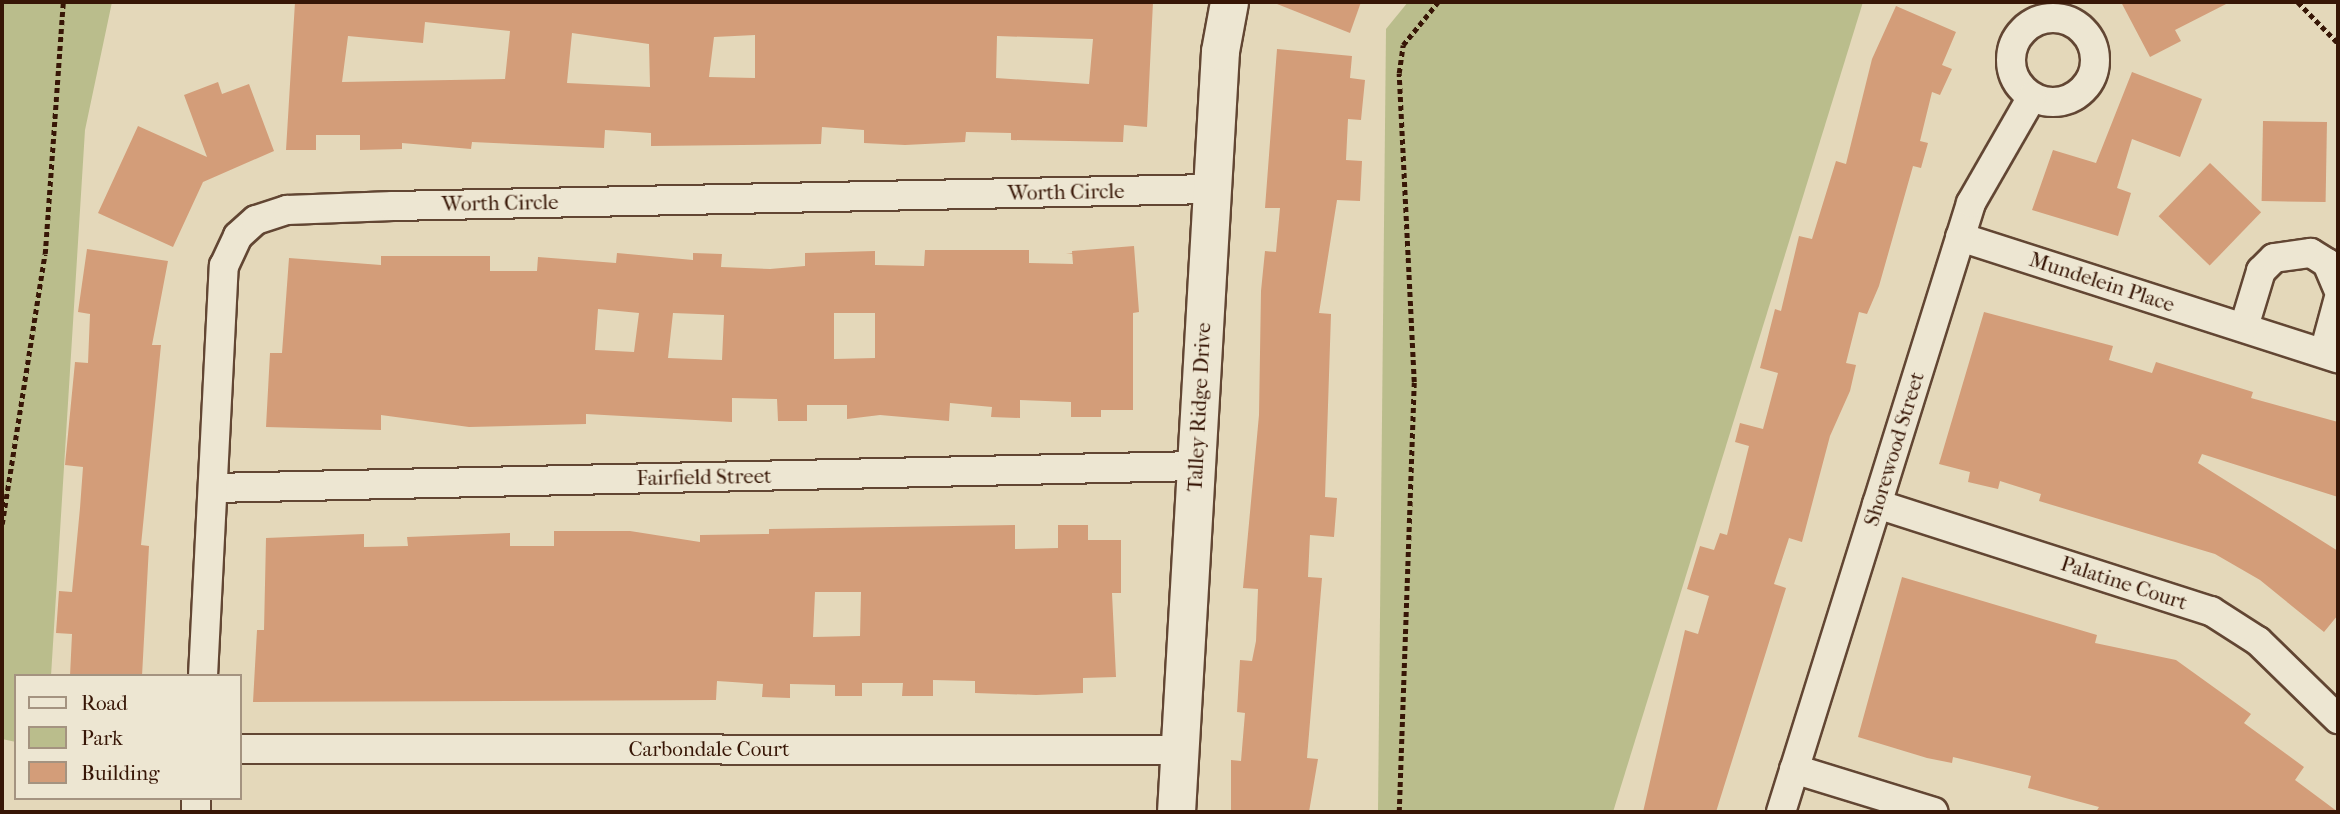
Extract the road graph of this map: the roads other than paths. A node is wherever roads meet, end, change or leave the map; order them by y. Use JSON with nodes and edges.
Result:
{"nodes":[{"id":1,"x":1229,"y":2,"type":"edge"},
{"id":2,"x":2032,"y":97,"type":"dead end"},
{"id":3,"x":1212,"y":189,"type":"junction"},
{"id":4,"x":1960,"y":237,"type":"junction"},
{"id":5,"x":2338,"y":289,"type":"edge"},
{"id":6,"x":2338,"y":301,"type":"edge"},
{"id":7,"x":2244,"y":327,"type":"junction"},
{"id":8,"x":2331,"y":355,"type":"edge"},
{"id":9,"x":1195,"y":466,"type":"junction"},
{"id":10,"x":213,"y":488,"type":"junction"},
{"id":11,"x":1877,"y":504,"type":"junction"},
{"id":12,"x":203,"y":674,"type":"edge"},
{"id":13,"x":2338,"y":719,"type":"edge"},
{"id":14,"x":242,"y":749,"type":"edge"},
{"id":15,"x":1178,"y":750,"type":"junction"},
{"id":16,"x":1794,"y":769,"type":"junction"},
{"id":17,"x":1176,"y":812,"type":"edge"},
{"id":18,"x":1781,"y":812,"type":"edge"},
{"id":19,"x":1934,"y":812,"type":"edge"}],
"edges":[{"from":1,"to":3,"type":"street","name":"Talley Ridge Drive"},
{"from":2,"to":4,"type":"street","name":"Shorewood Street"},
{"from":3,"to":9,"type":"street","name":"Talley Ridge Drive"},
{"from":3,"to":10,"type":"street","name":"Worth Circle"},
{"from":4,"to":7,"type":"street","name":"Mundelein Place"},
{"from":4,"to":11,"type":"street","name":"Shorewood Street"},
{"from":5,"to":7,"type":"street"},
{"from":6,"to":8,"type":"street","name":"Mundelein Place"},
{"from":7,"to":8,"type":"street","name":"Mundelein Place"},
{"from":9,"to":10,"type":"street","name":"Fairfield Street"},
{"from":9,"to":15,"type":"street","name":"Talley Ridge Drive"},
{"from":10,"to":12,"type":"street","name":"Worth Circle"},
{"from":11,"to":13,"type":"street","name":"Palatine Court"},
{"from":11,"to":16,"type":"street","name":"Shorewood Street"},
{"from":14,"to":15,"type":"street","name":"Carbondale Court"},
{"from":15,"to":17,"type":"street","name":"Talley Ridge Drive"},
{"from":16,"to":18,"type":"street","name":"Shorewood Street"},
{"from":16,"to":19,"type":"street"}]}
